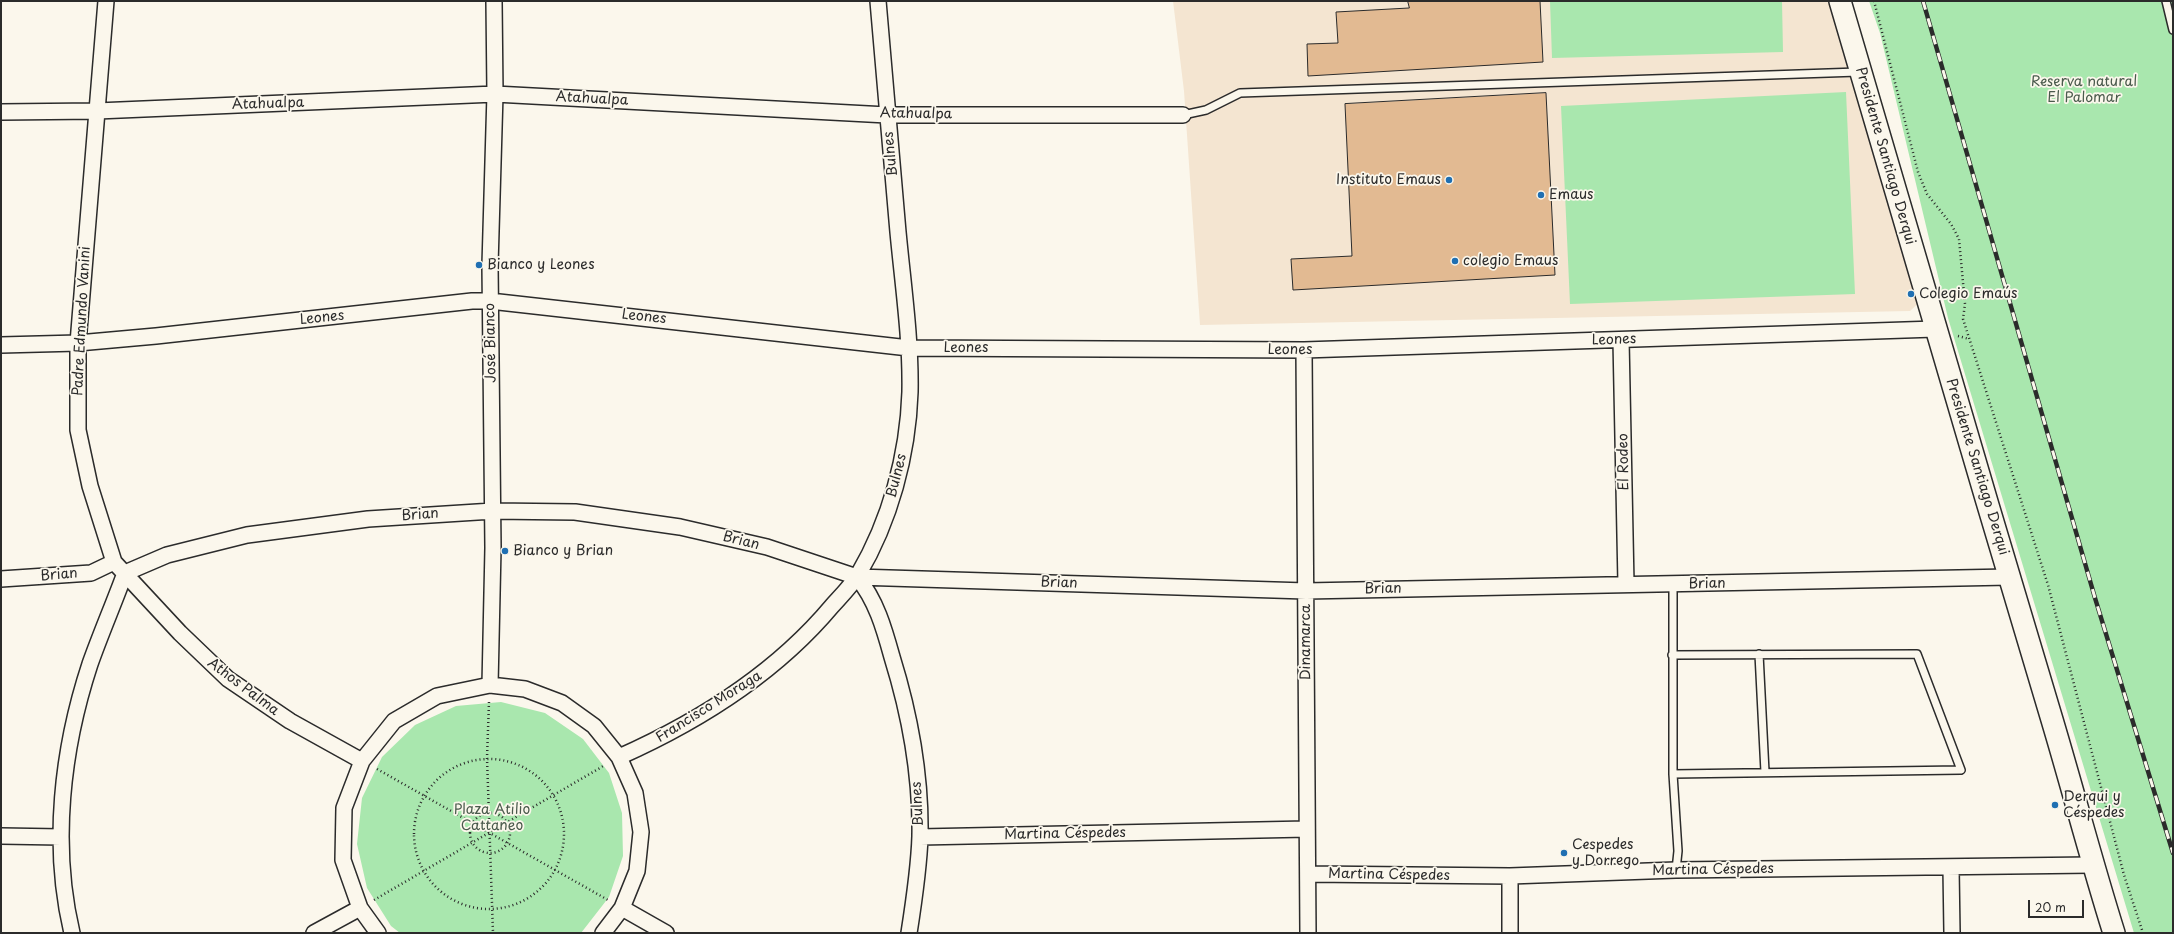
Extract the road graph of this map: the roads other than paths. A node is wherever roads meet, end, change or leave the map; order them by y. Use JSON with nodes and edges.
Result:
{"nodes":[{"id":1,"x":106,"y":1,"type":"edge"},
{"id":2,"x":494,"y":1,"type":"edge"},
{"id":3,"x":878,"y":1,"type":"edge"},
{"id":4,"x":1840,"y":1,"type":"edge"},
{"id":5,"x":2166,"y":1,"type":"edge"},
{"id":6,"x":2173,"y":30,"type":"edge"},
{"id":7,"x":1861,"y":72,"type":"junction"},
{"id":8,"x":495,"y":94,"type":"junction"},
{"id":9,"x":97,"y":111,"type":"junction"},
{"id":10,"x":1,"y":112,"type":"edge"},
{"id":11,"x":887,"y":115,"type":"junction"},
{"id":12,"x":1183,"y":115,"type":"joint"},
{"id":13,"x":490,"y":301,"type":"junction"},
{"id":14,"x":1935,"y":329,"type":"junction"},
{"id":15,"x":1621,"y":340,"type":"junction"},
{"id":16,"x":78,"y":343,"type":"junction"},
{"id":17,"x":1,"y":345,"type":"edge"},
{"id":18,"x":910,"y":348,"type":"junction"},
{"id":19,"x":1304,"y":350,"type":"junction"},
{"id":20,"x":493,"y":511,"type":"junction"},
{"id":21,"x":114,"y":562,"type":"junction"},
{"id":22,"x":125,"y":573,"type":"junction"},
{"id":23,"x":857,"y":577,"type":"junction"},
{"id":24,"x":2010,"y":577,"type":"junction"},
{"id":25,"x":1,"y":580,"type":"edge"},
{"id":26,"x":1626,"y":584,"type":"junction"},
{"id":27,"x":1673,"y":585,"type":"junction"},
{"id":28,"x":1306,"y":591,"type":"junction"},
{"id":29,"x":1759,"y":654,"type":"junction"},
{"id":30,"x":1672,"y":655,"type":"junction"},
{"id":31,"x":490,"y":685,"type":"junction"},
{"id":32,"x":619,"y":757,"type":"junction"},
{"id":33,"x":362,"y":761,"type":"junction"},
{"id":34,"x":1765,"y":772,"type":"junction"},
{"id":35,"x":1673,"y":774,"type":"junction"},
{"id":36,"x":1307,"y":829,"type":"junction"},
{"id":37,"x":1,"y":836,"type":"edge"},
{"id":38,"x":61,"y":837,"type":"junction"},
{"id":39,"x":920,"y":837,"type":"junction"},
{"id":40,"x":2092,"y":865,"type":"junction"},
{"id":41,"x":1951,"y":868,"type":"junction"},
{"id":42,"x":1676,"y":870,"type":"junction"},
{"id":43,"x":1309,"y":874,"type":"junction"},
{"id":44,"x":1510,"y":876,"type":"junction"},
{"id":45,"x":360,"y":908,"type":"junction"},
{"id":46,"x":622,"y":908,"type":"junction"},
{"id":47,"x":72,"y":933,"type":"edge"},
{"id":48,"x":314,"y":933,"type":"edge"},
{"id":49,"x":378,"y":933,"type":"edge"},
{"id":50,"x":603,"y":933,"type":"edge"},
{"id":51,"x":666,"y":933,"type":"edge"},
{"id":52,"x":909,"y":933,"type":"edge"},
{"id":53,"x":1308,"y":933,"type":"edge"},
{"id":54,"x":1510,"y":933,"type":"edge"},
{"id":55,"x":1952,"y":933,"type":"edge"},
{"id":56,"x":2114,"y":933,"type":"edge"}],
"edges":[{"from":1,"to":9,"type":"street","name":"Padre Edmundo Vanini"},
{"from":2,"to":8,"type":"street","name":"José Bianco"},
{"from":3,"to":11,"type":"street","name":"Bulnes"},
{"from":4,"to":7,"type":"street","name":"Presidente Santiago Derqui"},
{"from":5,"to":6,"type":"lane"},
{"from":7,"to":12,"type":"lane"},
{"from":7,"to":14,"type":"street","name":"Presidente Santiago Derqui"},
{"from":8,"to":9,"type":"street","name":"Atahualpa"},
{"from":8,"to":11,"type":"street","name":"Atahualpa"},
{"from":8,"to":13,"type":"street","name":"José Bianco"},
{"from":9,"to":10,"type":"street","name":"Atahualpa"},
{"from":9,"to":16,"type":"street","name":"Padre Edmundo Vanini"},
{"from":11,"to":12,"type":"street","name":"Atahualpa"},
{"from":11,"to":18,"type":"street","name":"Bulnes"},
{"from":13,"to":16,"type":"street","name":"Leones"},
{"from":13,"to":18,"type":"street","name":"Leones"},
{"from":13,"to":20,"type":"street","name":"José Bianco"},
{"from":14,"to":15,"type":"street","name":"Leones"},
{"from":14,"to":24,"type":"street","name":"Presidente Santiago Derqui"},
{"from":15,"to":19,"type":"street","name":"Leones"},
{"from":15,"to":26,"type":"street","name":"El Rodeo"},
{"from":16,"to":17,"type":"street","name":"Leones"},
{"from":16,"to":21,"type":"street","name":"Padre Edmundo Vanini"},
{"from":18,"to":19,"type":"street","name":"Leones"},
{"from":18,"to":23,"type":"street","name":"Bulnes"},
{"from":19,"to":28,"type":"street","name":"Dinamarca"},
{"from":20,"to":22,"type":"street","name":"Brian"},
{"from":20,"to":23,"type":"street","name":"Brian"},
{"from":20,"to":31,"type":"street","name":"José Bianco"},
{"from":21,"to":22,"type":"street","name":"Padre Edmundo Vanini"},
{"from":21,"to":25,"type":"street","name":"Brian"},
{"from":22,"to":33,"type":"street","name":"Athos Palma"},
{"from":22,"to":38,"type":"street"},
{"from":23,"to":28,"type":"street","name":"Brian"},
{"from":23,"to":32,"type":"street","name":"Francisco Moraga"},
{"from":23,"to":39,"type":"street","name":"Bulnes"},
{"from":24,"to":27,"type":"street","name":"Brian"},
{"from":24,"to":40,"type":"street","name":"Presidente Santiago Derqui"},
{"from":26,"to":27,"type":"street","name":"Brian"},
{"from":26,"to":28,"type":"street","name":"Brian"},
{"from":27,"to":30,"type":"lane"},
{"from":28,"to":36,"type":"street","name":"Dinamarca"},
{"from":29,"to":30,"type":"lane"},
{"from":29,"to":34,"type":"lane"},
{"from":29,"to":34,"type":"lane"},
{"from":30,"to":35,"type":"lane"},
{"from":31,"to":32,"type":"street"},
{"from":31,"to":33,"type":"street"},
{"from":32,"to":46,"type":"street"},
{"from":33,"to":45,"type":"street"},
{"from":34,"to":35,"type":"lane"},
{"from":35,"to":42,"type":"lane"},
{"from":36,"to":39,"type":"street","name":"Martina Céspedes"},
{"from":36,"to":43,"type":"street","name":"Dinamarca"},
{"from":37,"to":38,"type":"street"},
{"from":38,"to":47,"type":"street"},
{"from":39,"to":52,"type":"street","name":"Bulnes"},
{"from":40,"to":41,"type":"street","name":"Martina Céspedes"},
{"from":40,"to":56,"type":"street","name":"Presidente Santiago Derqui"},
{"from":41,"to":42,"type":"street","name":"Martina Céspedes"},
{"from":41,"to":55,"type":"street"},
{"from":42,"to":44,"type":"street","name":"Martina Céspedes"},
{"from":43,"to":44,"type":"street","name":"Martina Céspedes"},
{"from":43,"to":53,"type":"street","name":"Dinamarca"},
{"from":44,"to":54,"type":"street"},
{"from":45,"to":48,"type":"street"},
{"from":45,"to":49,"type":"street"},
{"from":46,"to":50,"type":"street"},
{"from":46,"to":51,"type":"street"}]}
